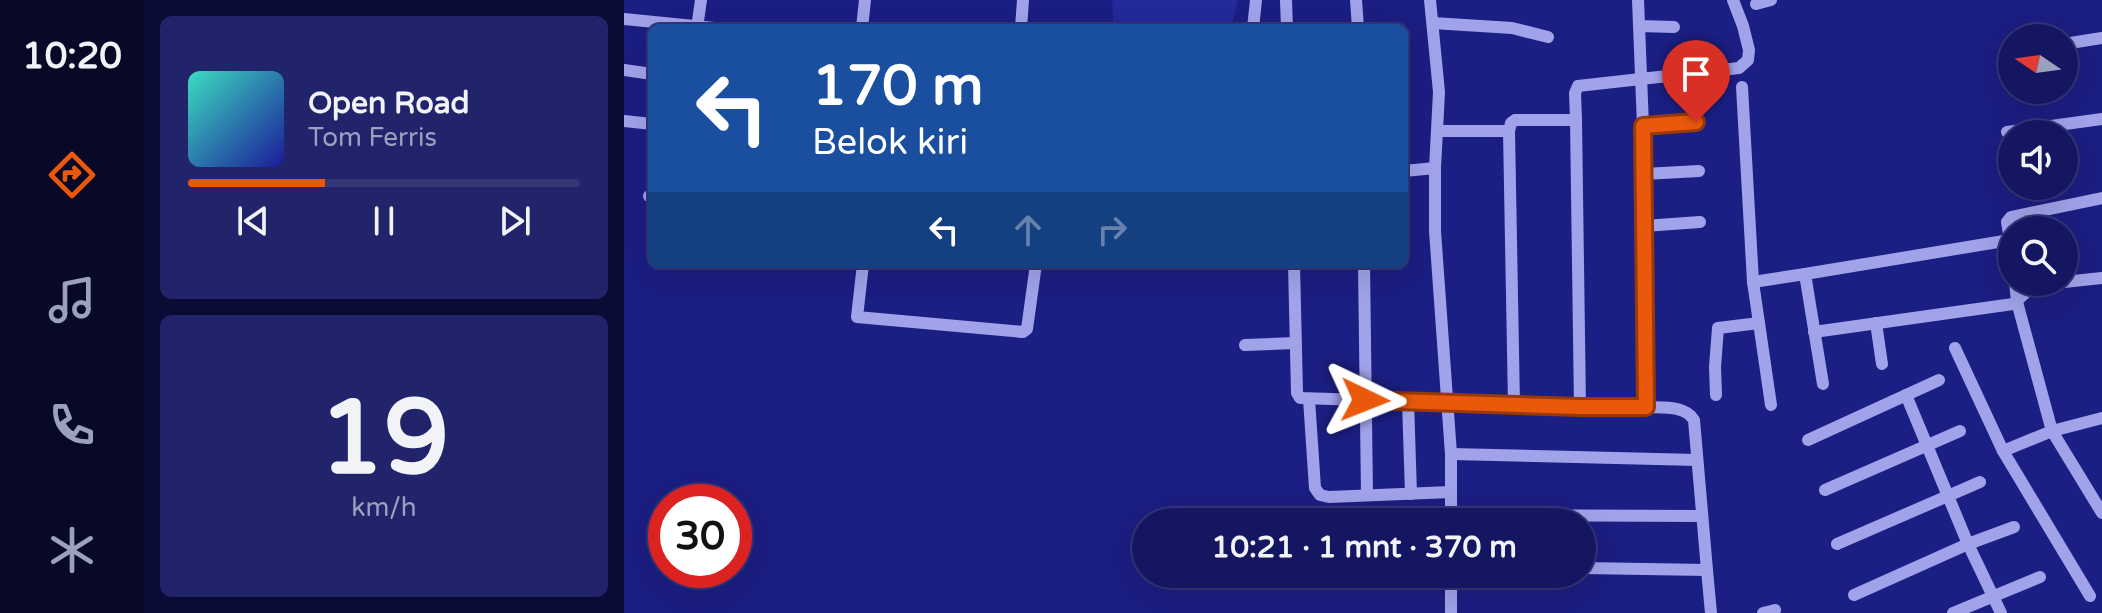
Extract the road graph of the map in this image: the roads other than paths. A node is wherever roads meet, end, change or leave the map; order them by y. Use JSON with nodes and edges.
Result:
{"nodes":[{"id":1,"x":701,"y":0,"type":"edge"},
{"id":2,"x":865,"y":0,"type":"edge"},
{"id":3,"x":1023,"y":0,"type":"edge"},
{"id":4,"x":1256,"y":0,"type":"edge"},
{"id":5,"x":1286,"y":0,"type":"edge"},
{"id":6,"x":1356,"y":0,"type":"edge"},
{"id":7,"x":1430,"y":0,"type":"edge"},
{"id":8,"x":1638,"y":0,"type":"edge"},
{"id":9,"x":1733,"y":0,"type":"edge"},
{"id":10,"x":1771,"y":0,"type":"edge"},
{"id":11,"x":1756,"y":4,"type":"dead end"},
{"id":12,"x":624,"y":19,"type":"edge"},
{"id":13,"x":1433,"y":23,"type":"junction"},
{"id":14,"x":670,"y":24,"type":"edge"},
{"id":15,"x":697,"y":24,"type":"edge"},
{"id":16,"x":862,"y":24,"type":"edge"},
{"id":17,"x":1021,"y":24,"type":"edge"},
{"id":18,"x":1253,"y":24,"type":"edge"},
{"id":19,"x":1287,"y":24,"type":"edge"},
{"id":20,"x":1358,"y":24,"type":"edge"},
{"id":21,"x":1639,"y":26,"type":"junction"},
{"id":22,"x":1674,"y":27,"type":"dead end"},
{"id":23,"x":1548,"y":37,"type":"dead end"},
{"id":24,"x":2102,"y":38,"type":"edge"},
{"id":25,"x":2078,"y":42,"type":"edge"},
{"id":26,"x":624,"y":70,"type":"edge"},
{"id":27,"x":648,"y":73,"type":"edge"},
{"id":28,"x":1641,"y":79,"type":"junction"},
{"id":29,"x":1742,"y":87,"type":"dead end"},
{"id":30,"x":2102,"y":119,"type":"edge"},
{"id":31,"x":1576,"y":120,"type":"junction"},
{"id":32,"x":624,"y":121,"type":"edge"},
{"id":33,"x":1696,"y":122,"type":"dead end"},
{"id":34,"x":2078,"y":122,"type":"edge"},
{"id":35,"x":648,"y":124,"type":"edge"},
{"id":36,"x":1643,"y":126,"type":"junction"},
{"id":37,"x":1438,"y":131,"type":"junction"},
{"id":38,"x":1509,"y":131,"type":"junction"},
{"id":39,"x":1435,"y":168,"type":"junction"},
{"id":40,"x":1408,"y":171,"type":"edge"},
{"id":41,"x":1699,"y":171,"type":"dead end"},
{"id":42,"x":1644,"y":174,"type":"junction"},
{"id":43,"x":2102,"y":198,"type":"edge"},
{"id":44,"x":2016,"y":216,"type":"edge"},
{"id":45,"x":1700,"y":222,"type":"dead end"},
{"id":46,"x":1644,"y":226,"type":"junction"},
{"id":47,"x":1998,"y":242,"type":"edge"},
{"id":48,"x":863,"y":268,"type":"edge"},
{"id":49,"x":1035,"y":268,"type":"edge"},
{"id":50,"x":1294,"y":268,"type":"edge"},
{"id":51,"x":1364,"y":268,"type":"edge"},
{"id":52,"x":1805,"y":274,"type":"junction"},
{"id":53,"x":2102,"y":278,"type":"edge"},
{"id":54,"x":2078,"y":280,"type":"edge"},
{"id":55,"x":1753,"y":282,"type":"junction"},
{"id":56,"x":2016,"y":296,"type":"edge"},
{"id":57,"x":2023,"y":296,"type":"edge"},
{"id":58,"x":2017,"y":302,"type":"junction"},
{"id":59,"x":1759,"y":323,"type":"junction"},
{"id":60,"x":1876,"y":323,"type":"junction"},
{"id":61,"x":1814,"y":332,"type":"junction"},
{"id":62,"x":1295,"y":343,"type":"junction"},
{"id":63,"x":1245,"y":345,"type":"dead end"},
{"id":64,"x":1955,"y":348,"type":"dead end"},
{"id":65,"x":1882,"y":364,"type":"dead end"},
{"id":66,"x":1939,"y":380,"type":"dead end"},
{"id":67,"x":1823,"y":384,"type":"dead end"},
{"id":68,"x":1716,"y":395,"type":"dead end"},
{"id":69,"x":1906,"y":395,"type":"junction"},
{"id":70,"x":1309,"y":399,"type":"junction"},
{"id":71,"x":1365,"y":400,"type":"junction"},
{"id":72,"x":1408,"y":401,"type":"junction"},
{"id":73,"x":1446,"y":401,"type":"junction"},
{"id":74,"x":1514,"y":405,"type":"junction"},
{"id":75,"x":1771,"y":405,"type":"dead end"},
{"id":76,"x":1580,"y":407,"type":"junction"},
{"id":77,"x":1646,"y":407,"type":"junction"},
{"id":78,"x":2102,"y":418,"type":"edge"},
{"id":79,"x":1960,"y":431,"type":"dead end"},
{"id":80,"x":2052,"y":431,"type":"junction"},
{"id":81,"x":1808,"y":440,"type":"dead end"},
{"id":82,"x":1927,"y":446,"type":"junction"},
{"id":83,"x":2003,"y":451,"type":"junction"},
{"id":84,"x":1451,"y":454,"type":"junction"},
{"id":85,"x":1697,"y":460,"type":"junction"},
{"id":86,"x":1980,"y":482,"type":"dead end"},
{"id":87,"x":1825,"y":490,"type":"dead end"},
{"id":88,"x":1451,"y":492,"type":"junction"},
{"id":89,"x":1411,"y":494,"type":"junction"},
{"id":90,"x":1367,"y":495,"type":"junction"},
{"id":91,"x":1948,"y":495,"type":"junction"},
{"id":92,"x":1451,"y":508,"type":"edge"},
{"id":93,"x":2102,"y":513,"type":"edge"},
{"id":94,"x":1702,"y":516,"type":"junction"},
{"id":95,"x":1596,"y":517,"type":"edge"},
{"id":96,"x":2014,"y":527,"type":"dead end"},
{"id":97,"x":1837,"y":544,"type":"dead end"},
{"id":98,"x":1968,"y":544,"type":"junction"},
{"id":99,"x":1596,"y":568,"type":"edge"},
{"id":100,"x":1707,"y":570,"type":"junction"},
{"id":101,"x":2040,"y":577,"type":"dead end"},
{"id":102,"x":1451,"y":588,"type":"edge"},
{"id":103,"x":1854,"y":595,"type":"dead end"},
{"id":104,"x":1992,"y":596,"type":"junction"},
{"id":105,"x":2090,"y":596,"type":"dead end"},
{"id":106,"x":1451,"y":613,"type":"edge"},
{"id":107,"x":1711,"y":613,"type":"edge"},
{"id":108,"x":1953,"y":613,"type":"edge"},
{"id":109,"x":2001,"y":613,"type":"edge"}],
"edges":[{"from":1,"to":15,"type":"street"},
{"from":2,"to":16,"type":"street"},
{"from":3,"to":17,"type":"street"},
{"from":4,"to":18,"type":"street"},
{"from":5,"to":19,"type":"street"},
{"from":6,"to":20,"type":"street"},
{"from":7,"to":13,"type":"street"},
{"from":8,"to":21,"type":"street"},
{"from":9,"to":28,"type":"street"},
{"from":10,"to":11,"type":"street"},
{"from":12,"to":14,"type":"street"},
{"from":13,"to":23,"type":"street"},
{"from":13,"to":37,"type":"street"},
{"from":21,"to":22,"type":"street"},
{"from":21,"to":28,"type":"street"},
{"from":24,"to":25,"type":"street"},
{"from":26,"to":27,"type":"street"},
{"from":28,"to":31,"type":"street"},
{"from":28,"to":36,"type":"street"},
{"from":29,"to":55,"type":"street"},
{"from":30,"to":34,"type":"street"},
{"from":31,"to":38,"type":"street"},
{"from":31,"to":76,"type":"street"},
{"from":32,"to":35,"type":"street"},
{"from":33,"to":36,"type":"street"},
{"from":36,"to":42,"type":"street"},
{"from":37,"to":38,"type":"street"},
{"from":37,"to":39,"type":"street"},
{"from":38,"to":74,"type":"street"},
{"from":39,"to":40,"type":"street"},
{"from":39,"to":73,"type":"street"},
{"from":41,"to":42,"type":"street"},
{"from":42,"to":46,"type":"street"},
{"from":43,"to":44,"type":"street"},
{"from":45,"to":46,"type":"street"},
{"from":46,"to":77,"type":"street"},
{"from":47,"to":52,"type":"street"},
{"from":48,"to":49,"type":"street"},
{"from":50,"to":62,"type":"street"},
{"from":51,"to":71,"type":"street"},
{"from":52,"to":55,"type":"street"},
{"from":52,"to":61,"type":"street"},
{"from":53,"to":54,"type":"street"},
{"from":55,"to":59,"type":"street"},
{"from":56,"to":58,"type":"street"},
{"from":57,"to":58,"type":"street"},
{"from":58,"to":60,"type":"street"},
{"from":58,"to":80,"type":"street"},
{"from":59,"to":68,"type":"street"},
{"from":59,"to":75,"type":"street"},
{"from":60,"to":61,"type":"street"},
{"from":60,"to":65,"type":"street"},
{"from":61,"to":67,"type":"street"},
{"from":62,"to":63,"type":"street"},
{"from":62,"to":70,"type":"street"},
{"from":64,"to":83,"type":"street"},
{"from":66,"to":69,"type":"street"},
{"from":69,"to":81,"type":"street"},
{"from":69,"to":82,"type":"street"},
{"from":70,"to":71,"type":"street"},
{"from":70,"to":90,"type":"street"},
{"from":71,"to":72,"type":"street"},
{"from":71,"to":90,"type":"street"},
{"from":72,"to":73,"type":"street"},
{"from":72,"to":89,"type":"street"},
{"from":73,"to":74,"type":"street"},
{"from":73,"to":84,"type":"street"},
{"from":74,"to":76,"type":"street"},
{"from":76,"to":77,"type":"street"},
{"from":77,"to":85,"type":"street"},
{"from":78,"to":80,"type":"street"},
{"from":79,"to":82,"type":"street"},
{"from":80,"to":83,"type":"street"},
{"from":80,"to":93,"type":"street"},
{"from":82,"to":87,"type":"street"},
{"from":82,"to":91,"type":"street"},
{"from":83,"to":105,"type":"street"},
{"from":84,"to":85,"type":"street"},
{"from":84,"to":88,"type":"street"},
{"from":85,"to":94,"type":"street"},
{"from":86,"to":91,"type":"street"},
{"from":88,"to":89,"type":"street"},
{"from":88,"to":92,"type":"street"},
{"from":89,"to":90,"type":"street"},
{"from":91,"to":97,"type":"street"},
{"from":91,"to":98,"type":"street"},
{"from":94,"to":95,"type":"street"},
{"from":94,"to":100,"type":"street"},
{"from":96,"to":98,"type":"street"},
{"from":98,"to":103,"type":"street"},
{"from":98,"to":104,"type":"street"},
{"from":99,"to":100,"type":"street"},
{"from":100,"to":107,"type":"street"},
{"from":101,"to":104,"type":"street"},
{"from":102,"to":106,"type":"street"},
{"from":104,"to":108,"type":"street"},
{"from":104,"to":109,"type":"street"}]}
